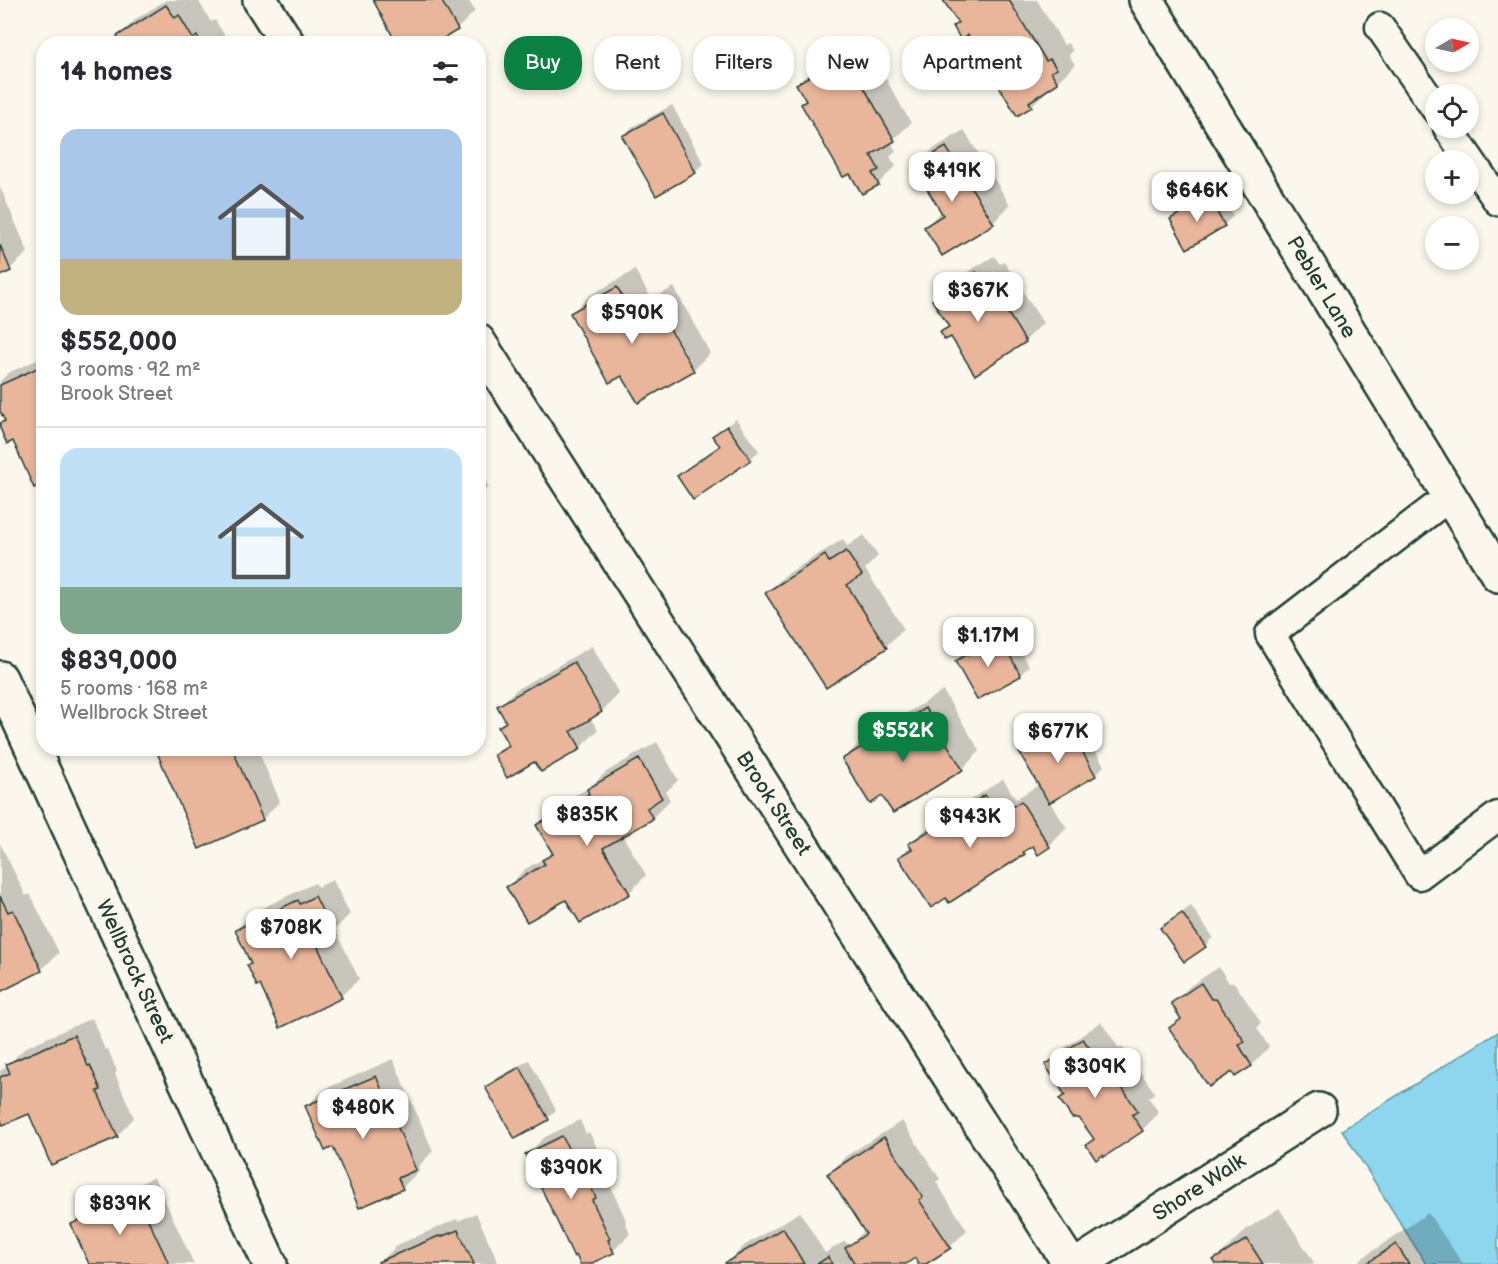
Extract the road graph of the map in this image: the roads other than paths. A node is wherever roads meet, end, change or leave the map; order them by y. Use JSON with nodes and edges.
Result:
{"nodes":[{"id":1,"x":260,"y":0,"type":"edge"},
{"id":2,"x":1146,"y":0,"type":"edge"},
{"id":3,"x":1380,"y":27,"type":"dead end"},
{"id":4,"x":283,"y":36,"type":"edge"},
{"id":5,"x":1425,"y":93,"type":"edge"},
{"id":6,"x":1455,"y":138,"type":"edge"},
{"id":7,"x":1498,"y":201,"type":"edge"},
{"id":8,"x":486,"y":353,"type":"edge"},
{"id":9,"x":1450,"y":496,"type":"junction"},
{"id":10,"x":1498,"y":575,"type":"edge"},
{"id":11,"x":0,"y":678,"type":"edge"},
{"id":12,"x":1498,"y":816,"type":"edge"},
{"id":13,"x":1319,"y":1110,"type":"dead end"},
{"id":14,"x":270,"y":1264,"type":"edge"},
{"id":15,"x":1070,"y":1264,"type":"edge"},
{"id":16,"x":1079,"y":1264,"type":"edge"}],
"edges":[{"from":1,"to":4,"type":"street"},
{"from":2,"to":9,"type":"street","name":"Pebler Lane"},
{"from":3,"to":5,"type":"lane"},
{"from":6,"to":7,"type":"lane"},
{"from":8,"to":15,"type":"street","name":"Brook Street"},
{"from":9,"to":10,"type":"street","name":"Pebler Lane"},
{"from":9,"to":12,"type":"lane"},
{"from":11,"to":14,"type":"street","name":"Wellbrock Street"},
{"from":13,"to":16,"type":"street","name":"Shore Walk"}]}
